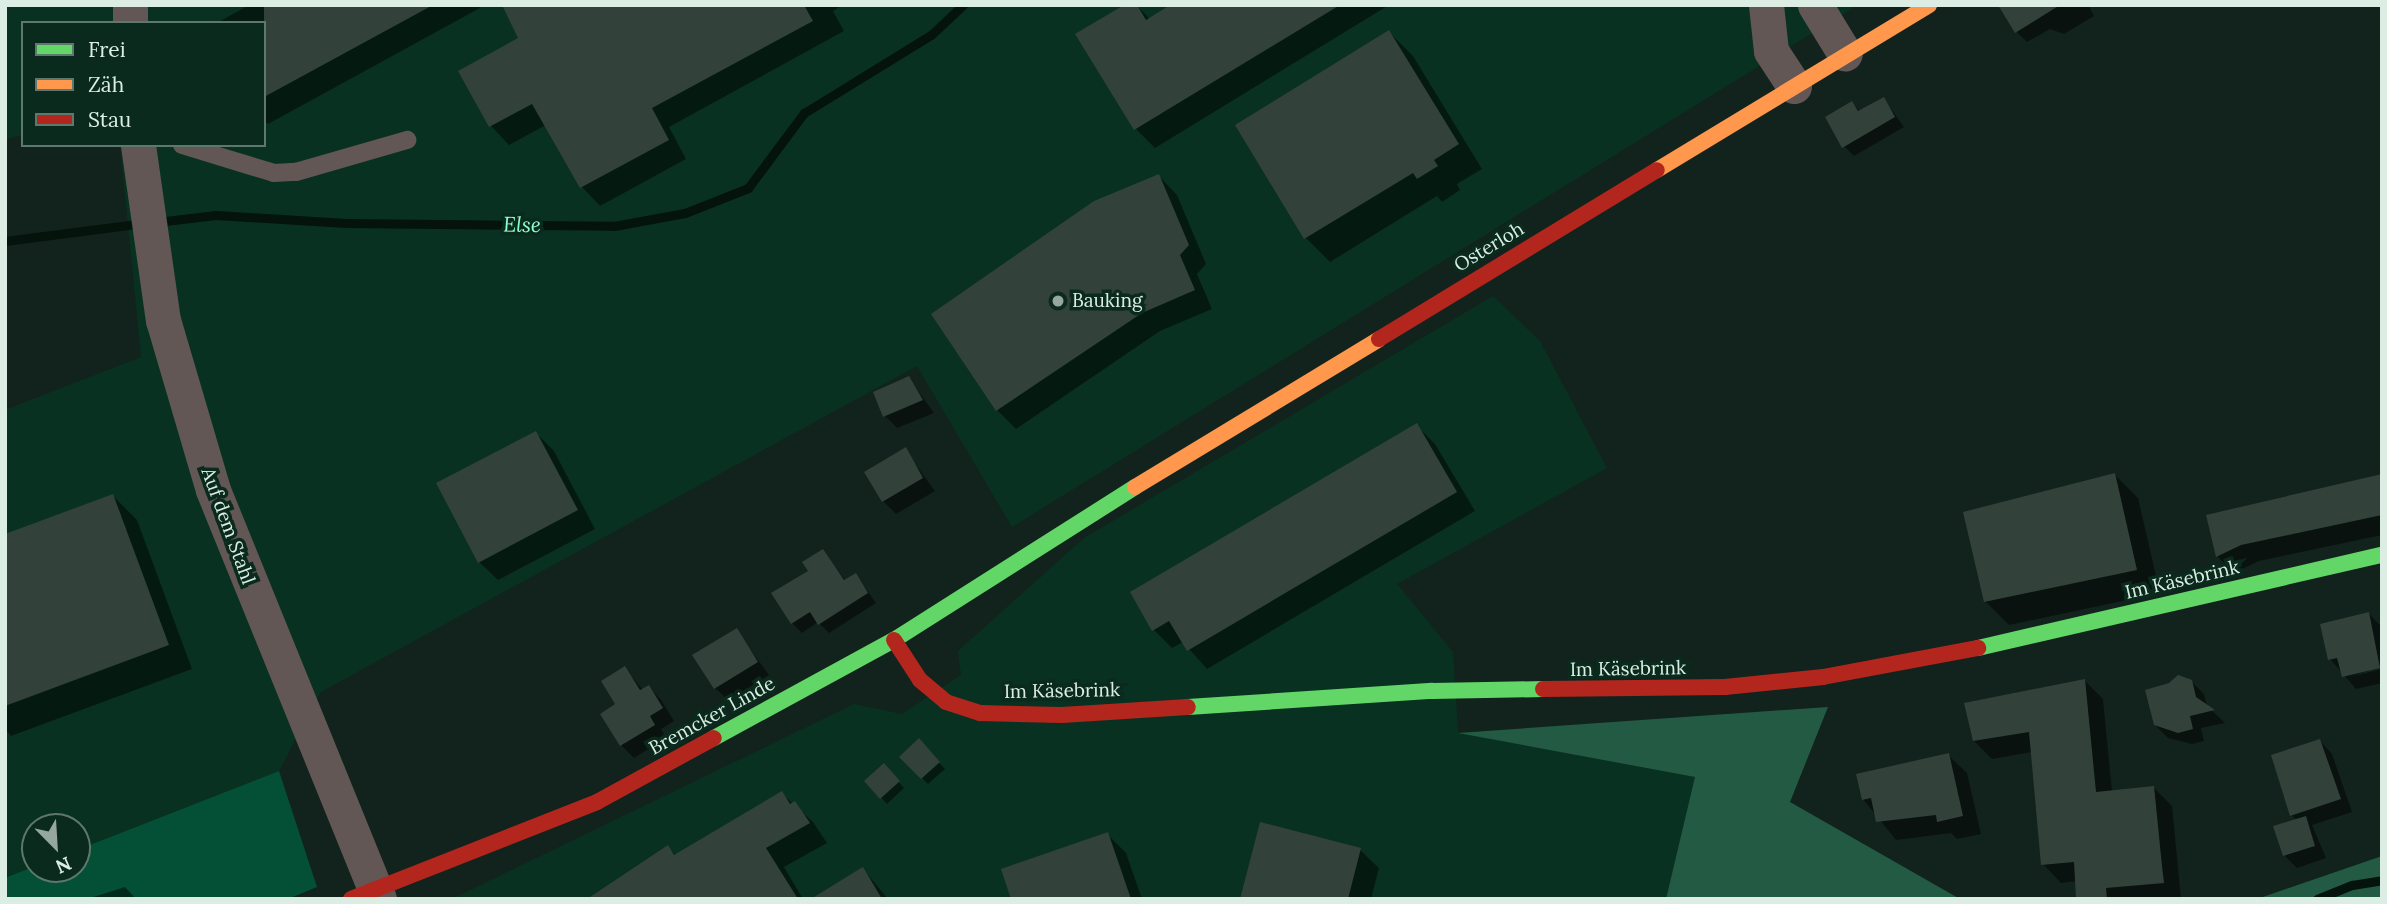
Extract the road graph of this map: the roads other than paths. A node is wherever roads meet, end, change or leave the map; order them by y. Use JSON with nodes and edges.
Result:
{"nodes":[{"id":1,"x":1766,"y":5,"type":"edge"},
{"id":2,"x":1815,"y":5,"type":"edge"},
{"id":3,"x":1928,"y":5,"type":"edge"},
{"id":4,"x":1845,"y":54,"type":"junction"},
{"id":5,"x":1794,"y":86,"type":"junction"},
{"id":6,"x":407,"y":140,"type":"dead end"},
{"id":7,"x":138,"y":147,"type":"edge"},
{"id":8,"x":189,"y":147,"type":"edge"},
{"id":9,"x":1072,"y":526,"type":"joint"},
{"id":10,"x":2382,"y":555,"type":"edge"},
{"id":11,"x":894,"y":640,"type":"junction"},
{"id":12,"x":368,"y":896,"type":"edge"}],
"edges":[{"from":1,"to":5,"type":"street"},
{"from":2,"to":4,"type":"street"},
{"from":3,"to":4,"type":"main road","name":"Osterloh"},
{"from":4,"to":5,"type":"main road","name":"Osterloh"},
{"from":5,"to":9,"type":"main road","name":"Osterloh"},
{"from":6,"to":8,"type":"lane"},
{"from":7,"to":12,"type":"street","name":"Auf dem Stahl"},
{"from":9,"to":11,"type":"main road","name":"Bremcker Linde"},
{"from":10,"to":11,"type":"main road","name":"Im Käsebrink"},
{"from":11,"to":12,"type":"main road","name":"Bremcker Linde"}]}
